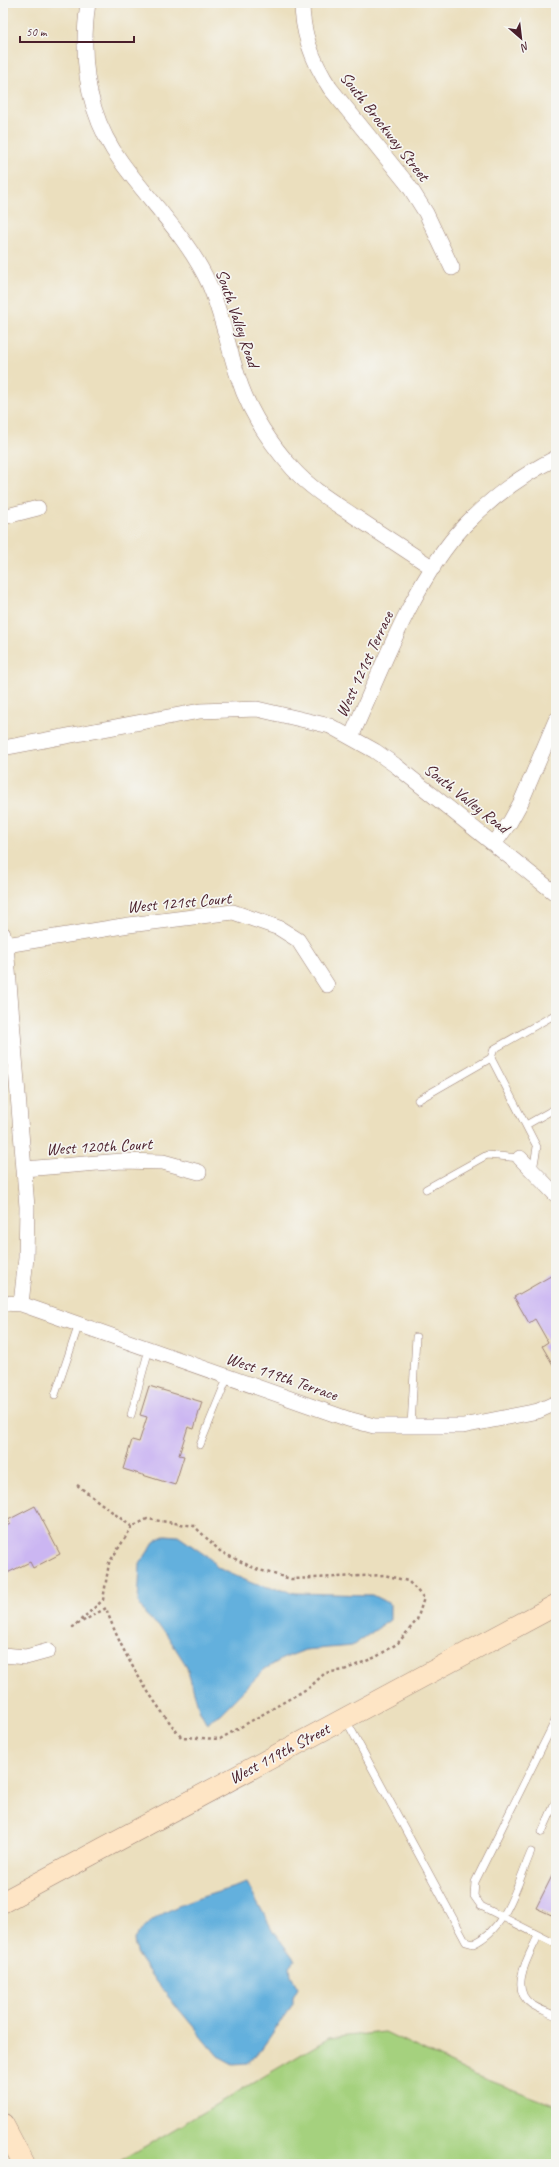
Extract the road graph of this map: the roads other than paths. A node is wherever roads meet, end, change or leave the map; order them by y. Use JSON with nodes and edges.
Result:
{"nodes":[{"id":1,"x":88,"y":3,"type":"edge"},
{"id":2,"x":302,"y":3,"type":"edge"},
{"id":3,"x":452,"y":268,"type":"dead end"},
{"id":4,"x":556,"y":458,"type":"edge"},
{"id":5,"x":38,"y":508,"type":"dead end"},
{"id":6,"x":3,"y":517,"type":"edge"},
{"id":7,"x":433,"y":568,"type":"junction"},
{"id":8,"x":556,"y":720,"type":"edge"},
{"id":9,"x":351,"y":737,"type":"junction"},
{"id":10,"x":3,"y":748,"type":"edge"},
{"id":11,"x":494,"y":844,"type":"junction"},
{"id":12,"x":556,"y":894,"type":"edge"},
{"id":13,"x":5,"y":940,"type":"edge"},
{"id":14,"x":327,"y":985,"type":"dead end"},
{"id":15,"x":556,"y":1014,"type":"edge"},
{"id":16,"x":9,"y":1050,"type":"edge"},
{"id":17,"x":491,"y":1058,"type":"junction"},
{"id":18,"x":418,"y":1100,"type":"dead end"},
{"id":19,"x":556,"y":1108,"type":"edge"},
{"id":20,"x":526,"y":1125,"type":"junction"},
{"id":21,"x":520,"y":1158,"type":"joint"},
{"id":22,"x":24,"y":1169,"type":"junction"},
{"id":23,"x":532,"y":1170,"type":"junction"},
{"id":24,"x":199,"y":1172,"type":"dead end"},
{"id":25,"x":426,"y":1189,"type":"dead end"},
{"id":26,"x":556,"y":1195,"type":"edge"},
{"id":27,"x":3,"y":1303,"type":"edge"},
{"id":28,"x":21,"y":1304,"type":"junction"},
{"id":29,"x":79,"y":1324,"type":"junction"},
{"id":30,"x":416,"y":1337,"type":"dead end"},
{"id":31,"x":149,"y":1349,"type":"junction"},
{"id":32,"x":228,"y":1376,"type":"junction"},
{"id":33,"x":56,"y":1395,"type":"dead end"},
{"id":34,"x":556,"y":1403,"type":"edge"},
{"id":35,"x":131,"y":1415,"type":"dead end"},
{"id":36,"x":411,"y":1426,"type":"junction"},
{"id":37,"x":200,"y":1445,"type":"dead end"},
{"id":38,"x":556,"y":1605,"type":"edge"},
{"id":39,"x":48,"y":1651,"type":"dead end"},
{"id":40,"x":3,"y":1655,"type":"edge"},
{"id":41,"x":345,"y":1718,"type":"junction"},
{"id":42,"x":556,"y":1719,"type":"edge"},
{"id":43,"x":556,"y":1801,"type":"edge"},
{"id":44,"x":542,"y":1832,"type":"dead end"},
{"id":45,"x":531,"y":1852,"type":"dead end"},
{"id":46,"x":3,"y":1902,"type":"edge"},
{"id":47,"x":502,"y":1918,"type":"junction"},
{"id":48,"x":538,"y":1936,"type":"junction"},
{"id":49,"x":556,"y":1944,"type":"edge"},
{"id":50,"x":556,"y":2016,"type":"edge"},
{"id":51,"x":3,"y":2124,"type":"edge"},
{"id":52,"x":24,"y":2164,"type":"edge"}],
"edges":[{"from":1,"to":7,"type":"street","name":"South Valley Road"},
{"from":2,"to":3,"type":"street","name":"South Brockway Street"},
{"from":4,"to":7,"type":"street","name":"West 121st Terrace"},
{"from":5,"to":6,"type":"street"},
{"from":7,"to":9,"type":"street","name":"West 121st Terrace"},
{"from":8,"to":11,"type":"street"},
{"from":9,"to":10,"type":"street","name":"West 121st Terrace"},
{"from":9,"to":11,"type":"street","name":"South Valley Road"},
{"from":11,"to":12,"type":"street","name":"South Valley Road"},
{"from":13,"to":14,"type":"street","name":"West 121st Court"},
{"from":13,"to":16,"type":"street"},
{"from":15,"to":17,"type":"lane"},
{"from":16,"to":22,"type":"street"},
{"from":17,"to":18,"type":"lane"},
{"from":17,"to":20,"type":"lane"},
{"from":19,"to":20,"type":"lane"},
{"from":20,"to":23,"type":"lane"},
{"from":21,"to":23,"type":"street"},
{"from":21,"to":25,"type":"lane"},
{"from":22,"to":24,"type":"street","name":"West 120th Court"},
{"from":22,"to":28,"type":"street"},
{"from":23,"to":26,"type":"street"},
{"from":27,"to":28,"type":"street","name":"West 119th Terrace"},
{"from":28,"to":29,"type":"street","name":"West 119th Terrace"},
{"from":29,"to":31,"type":"street","name":"West 119th Terrace"},
{"from":29,"to":33,"type":"lane"},
{"from":30,"to":36,"type":"lane"},
{"from":31,"to":32,"type":"street","name":"West 119th Terrace"},
{"from":31,"to":35,"type":"lane"},
{"from":32,"to":36,"type":"street","name":"West 119th Terrace"},
{"from":32,"to":37,"type":"lane"},
{"from":34,"to":36,"type":"street","name":"West 119th Terrace"},
{"from":38,"to":41,"type":"main road","name":"West 119th Street"},
{"from":39,"to":40,"type":"street"},
{"from":41,"to":46,"type":"main road","name":"West 119th Street"},
{"from":41,"to":47,"type":"lane"},
{"from":42,"to":47,"type":"lane"},
{"from":43,"to":44,"type":"lane"},
{"from":45,"to":47,"type":"lane"},
{"from":47,"to":48,"type":"lane"},
{"from":48,"to":49,"type":"lane"},
{"from":48,"to":50,"type":"lane"},
{"from":51,"to":52,"type":"main road"}]}
